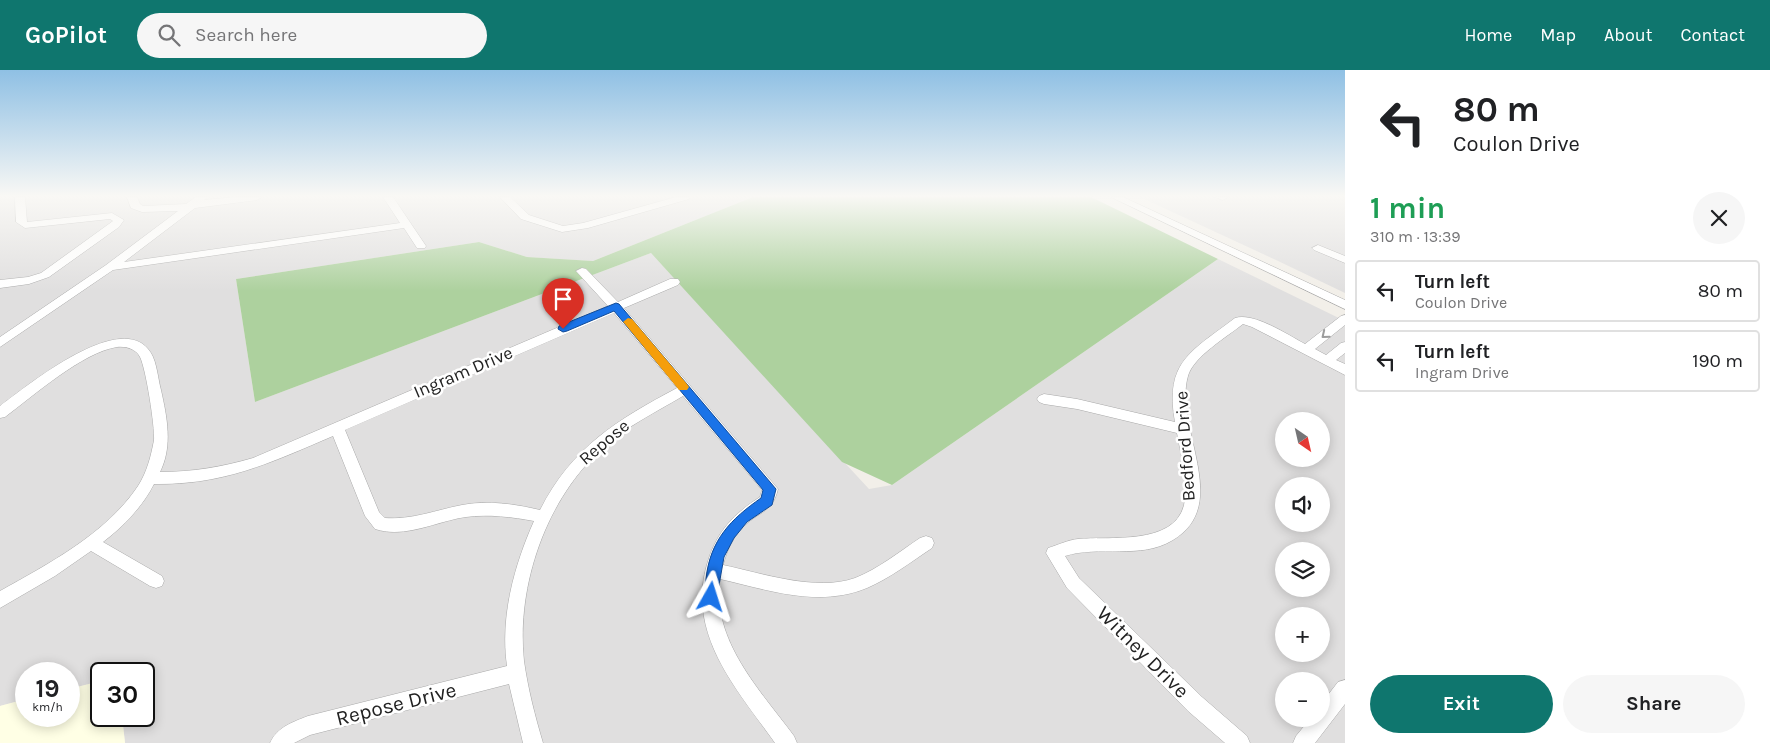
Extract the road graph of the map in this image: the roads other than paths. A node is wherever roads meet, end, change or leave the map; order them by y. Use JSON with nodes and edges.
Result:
{"nodes":[{"id":1,"x":110,"y":228,"type":"edge"},
{"id":2,"x":160,"y":228,"type":"edge"},
{"id":3,"x":382,"y":228,"type":"edge"},
{"id":4,"x":408,"y":228,"type":"edge"},
{"id":5,"x":1184,"y":228,"type":"edge"},
{"id":6,"x":421,"y":246,"type":"dead end"},
{"id":7,"x":1318,"y":248,"type":"dead end"},
{"id":8,"x":1345,"y":260,"type":"edge"},
{"id":9,"x":110,"y":267,"type":"junction"},
{"id":10,"x":582,"y":271,"type":"dead end"},
{"id":11,"x":674,"y":282,"type":"dead end"},
{"id":12,"x":0,"y":284,"type":"edge"},
{"id":13,"x":1345,"y":305,"type":"edge"},
{"id":14,"x":616,"y":306,"type":"junction"},
{"id":15,"x":1345,"y":319,"type":"edge"},
{"id":16,"x":0,"y":344,"type":"edge"},
{"id":17,"x":1345,"y":346,"type":"edge"},
{"id":18,"x":1306,"y":350,"type":"junction"},
{"id":19,"x":1327,"y":361,"type":"junction"},
{"id":20,"x":1345,"y":370,"type":"edge"},
{"id":21,"x":685,"y":389,"type":"junction"},
{"id":22,"x":1044,"y":399,"type":"dead end"},
{"id":23,"x":0,"y":413,"type":"edge"},
{"id":24,"x":336,"y":427,"type":"junction"},
{"id":25,"x":1183,"y":429,"type":"junction"},
{"id":26,"x":151,"y":478,"type":"junction"},
{"id":27,"x":544,"y":517,"type":"junction"},
{"id":28,"x":91,"y":543,"type":"junction"},
{"id":29,"x":926,"y":543,"type":"dead end"},
{"id":30,"x":1054,"y":553,"type":"joint"},
{"id":31,"x":714,"y":570,"type":"junction"},
{"id":32,"x":156,"y":581,"type":"dead end"},
{"id":33,"x":0,"y":600,"type":"edge"},
{"id":34,"x":516,"y":673,"type":"junction"},
{"id":35,"x":1345,"y":689,"type":"edge"},
{"id":36,"x":280,"y":743,"type":"edge"},
{"id":37,"x":533,"y":743,"type":"edge"},
{"id":38,"x":786,"y":743,"type":"edge"},
{"id":39,"x":1240,"y":743,"type":"edge"},
{"id":40,"x":1303,"y":743,"type":"edge"}],
"edges":[{"from":1,"to":12,"type":"street"},
{"from":2,"to":9,"type":"street"},
{"from":3,"to":9,"type":"street"},
{"from":4,"to":6,"type":"street"},
{"from":5,"to":13,"type":"street"},
{"from":7,"to":8,"type":"street"},
{"from":9,"to":16,"type":"street"},
{"from":10,"to":14,"type":"street"},
{"from":11,"to":14,"type":"street","name":"Ingram Drive"},
{"from":14,"to":21,"type":"street"},
{"from":14,"to":24,"type":"street","name":"Ingram Drive"},
{"from":15,"to":18,"type":"street","one_way":true},
{"from":17,"to":19,"type":"street"},
{"from":18,"to":19,"type":"street"},
{"from":18,"to":25,"type":"street","name":"Bedford Drive"},
{"from":19,"to":20,"type":"street"},
{"from":21,"to":27,"type":"street","name":"Repose"},
{"from":21,"to":31,"type":"street"},
{"from":22,"to":25,"type":"street"},
{"from":23,"to":26,"type":"street"},
{"from":24,"to":26,"type":"street","name":"Ingram Drive"},
{"from":24,"to":27,"type":"street"},
{"from":25,"to":30,"type":"street","name":"Bedford Drive"},
{"from":26,"to":28,"type":"street"},
{"from":27,"to":34,"type":"street","name":"Repose"},
{"from":28,"to":32,"type":"street"},
{"from":28,"to":33,"type":"street"},
{"from":29,"to":31,"type":"street"},
{"from":30,"to":39,"type":"street","name":"Witney Drive"},
{"from":31,"to":38,"type":"street"},
{"from":34,"to":36,"type":"street","name":"Repose Drive"},
{"from":34,"to":37,"type":"street","name":"Repose"},
{"from":35,"to":40,"type":"street"}]}
